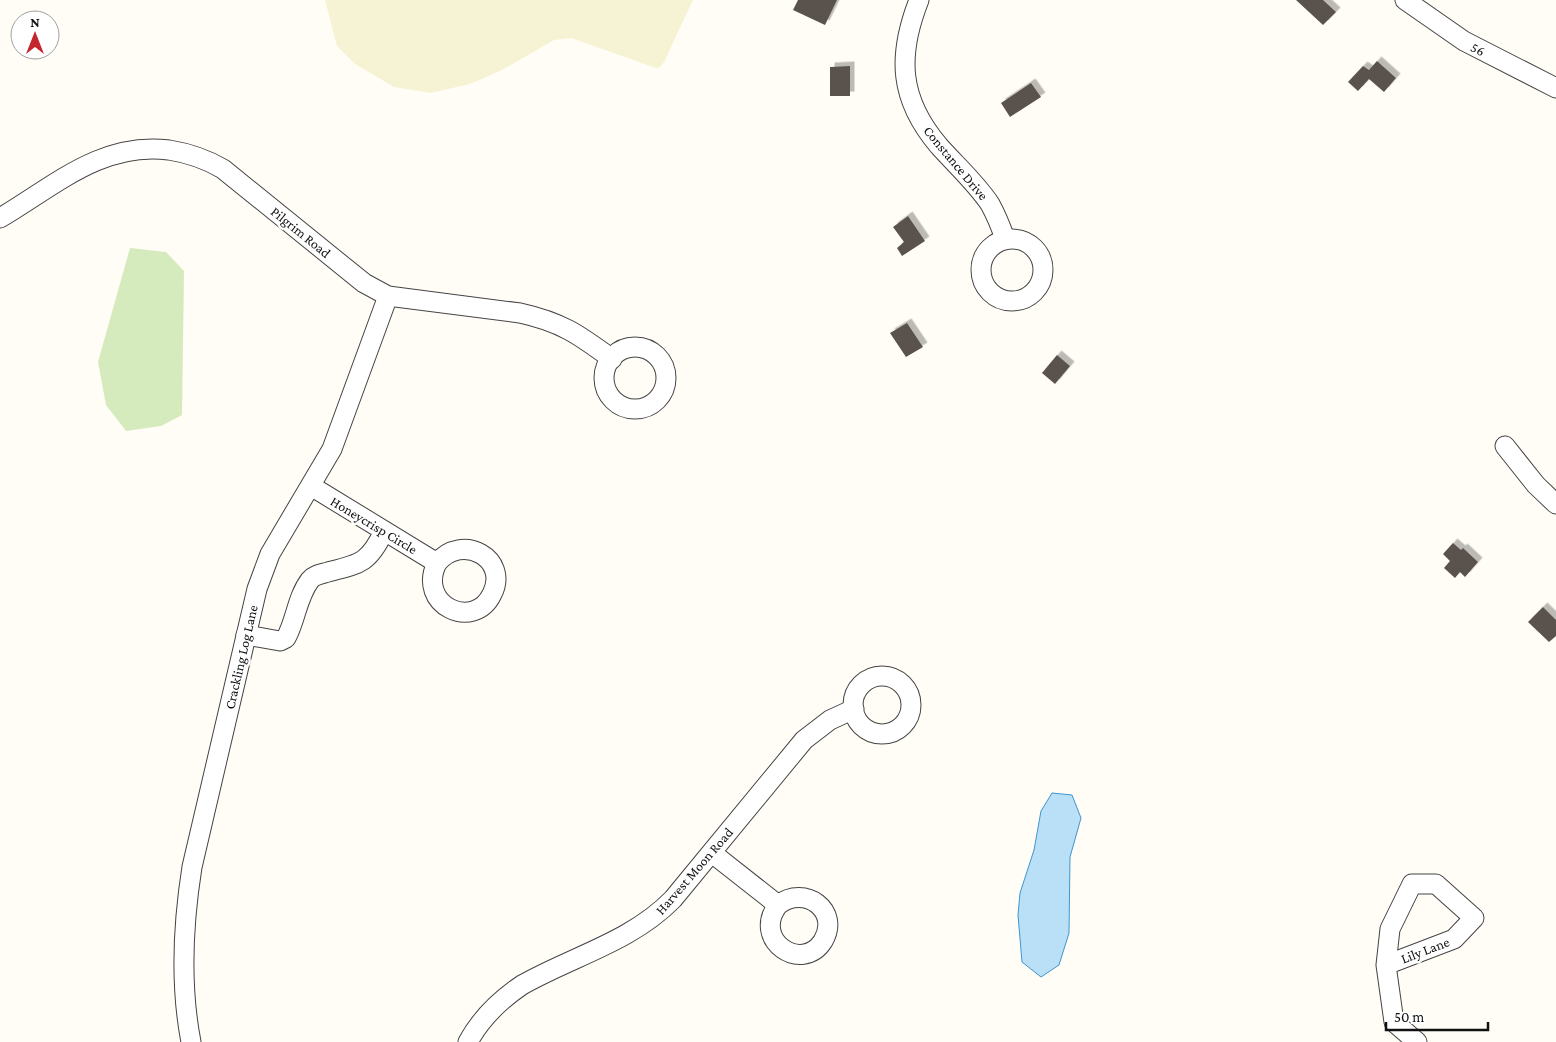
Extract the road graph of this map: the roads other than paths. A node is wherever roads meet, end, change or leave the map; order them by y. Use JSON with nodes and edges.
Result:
{"nodes":[{"id":1,"x":919,"y":0,"type":"edge"},
{"id":2,"x":1405,"y":0,"type":"edge"},
{"id":3,"x":1556,"y":88,"type":"edge"},
{"id":4,"x":0,"y":218,"type":"edge"},
{"id":5,"x":1005,"y":239,"type":"dead end"},
{"id":6,"x":388,"y":296,"type":"junction"},
{"id":7,"x":612,"y":358,"type":"dead end"},
{"id":8,"x":1505,"y":446,"type":"dead end"},
{"id":9,"x":311,"y":486,"type":"junction"},
{"id":10,"x":1556,"y":504,"type":"edge"},
{"id":11,"x":384,"y":531,"type":"junction"},
{"id":12,"x":437,"y":563,"type":"dead end"},
{"id":13,"x":246,"y":635,"type":"junction"},
{"id":14,"x":854,"y":709,"type":"dead end"},
{"id":15,"x":712,"y":853,"type":"junction"},
{"id":16,"x":778,"y":906,"type":"dead end"},
{"id":17,"x":1386,"y":965,"type":"junction"},
{"id":18,"x":191,"y":1042,"type":"edge"},
{"id":19,"x":468,"y":1042,"type":"edge"},
{"id":20,"x":1417,"y":1042,"type":"edge"}],
"edges":[{"from":1,"to":5,"type":"street","name":"Constance Drive"},
{"from":2,"to":3,"type":"street","name":"56"},
{"from":4,"to":6,"type":"street","name":"Pilgrim Road"},
{"from":6,"to":7,"type":"street","name":"Pilgrim Road"},
{"from":6,"to":9,"type":"street","name":"Crackling Log Lane"},
{"from":8,"to":10,"type":"street"},
{"from":9,"to":11,"type":"street","name":"Honeycrisp Circle"},
{"from":9,"to":13,"type":"street","name":"Crackling Log Lane"},
{"from":11,"to":12,"type":"street","name":"Honeycrisp Circle"},
{"from":11,"to":13,"type":"street"},
{"from":13,"to":18,"type":"street","name":"Crackling Log Lane"},
{"from":14,"to":15,"type":"street","name":"Harvest Moon Road"},
{"from":15,"to":16,"type":"street"},
{"from":15,"to":19,"type":"street","name":"Harvest Moon Road"},
{"from":17,"to":17,"type":"street","name":"Lily Lane"},
{"from":17,"to":20,"type":"street","name":"Lily Lane"}]}
